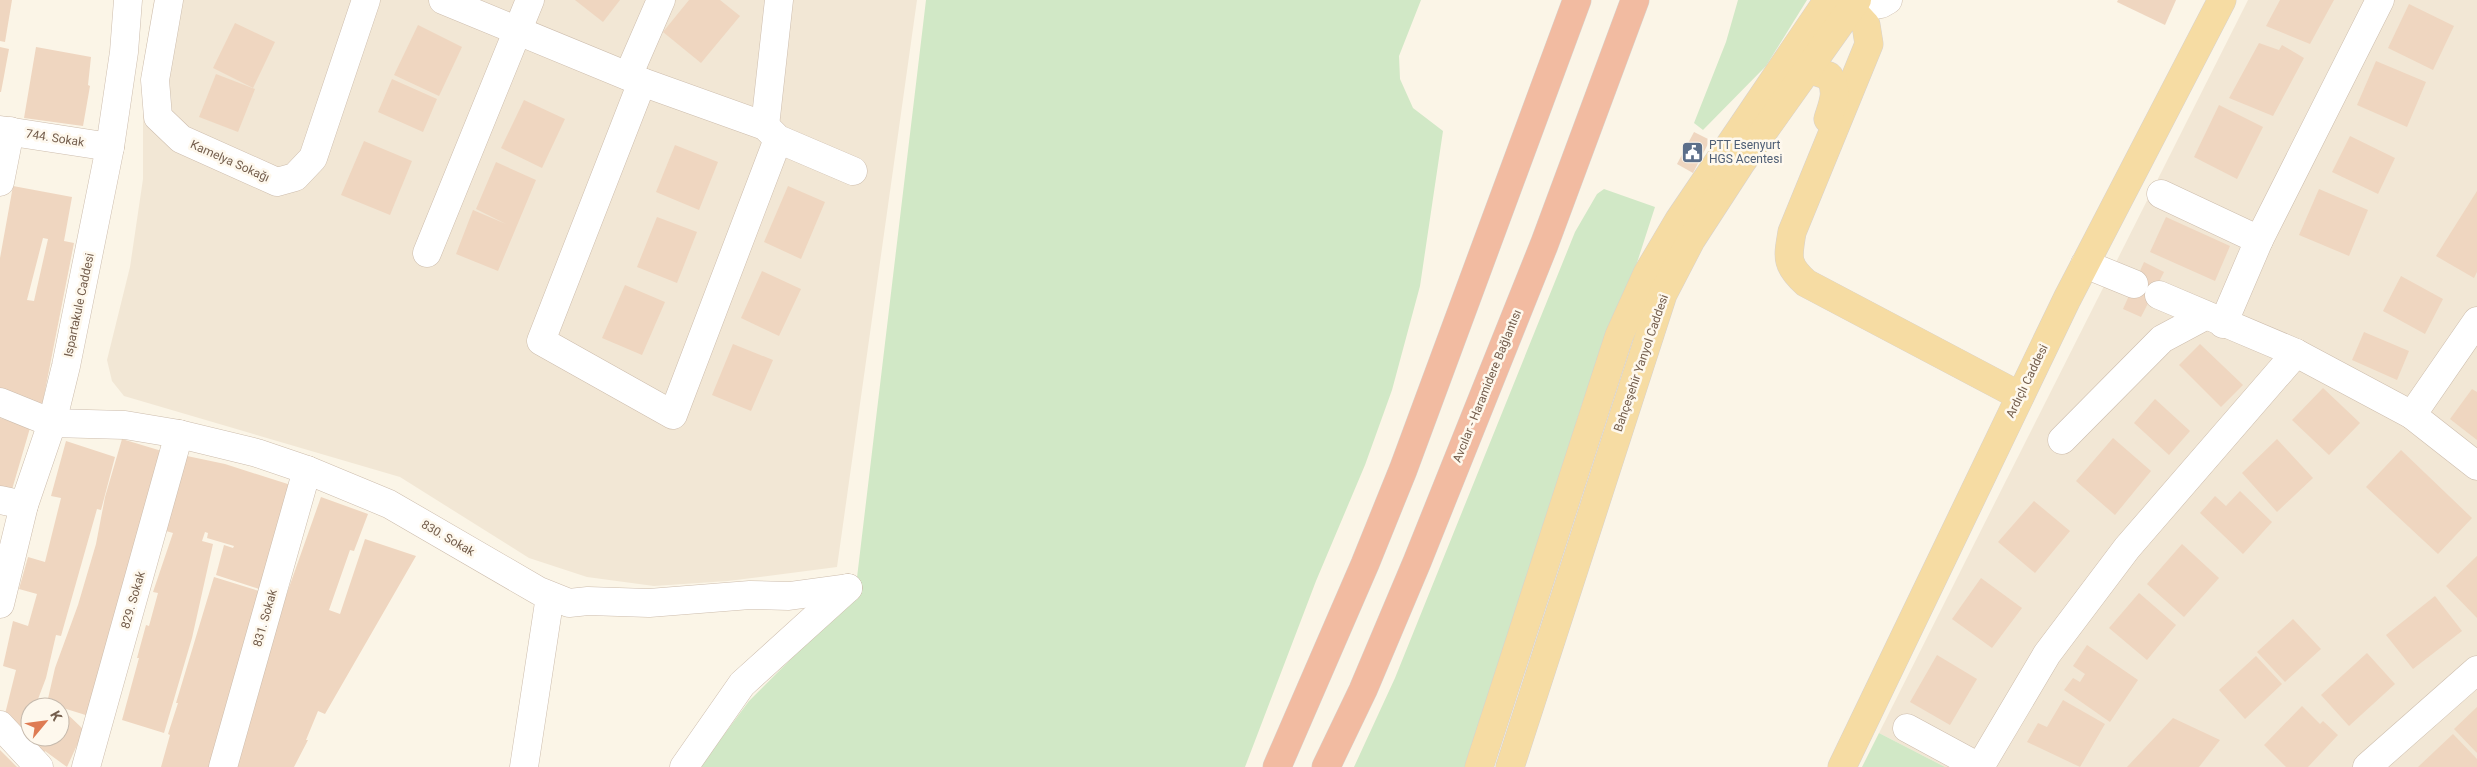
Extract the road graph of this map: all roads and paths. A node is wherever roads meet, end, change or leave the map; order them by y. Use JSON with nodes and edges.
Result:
{"nodes":[{"id":1,"x":128,"y":0,"type":"edge"},
{"id":2,"x":169,"y":0,"type":"edge"},
{"id":3,"x":366,"y":0,"type":"edge"},
{"id":4,"x":443,"y":0,"type":"edge"},
{"id":5,"x":530,"y":0,"type":"edge"},
{"id":6,"x":661,"y":0,"type":"edge"},
{"id":7,"x":779,"y":0,"type":"edge"},
{"id":8,"x":1577,"y":0,"type":"edge"},
{"id":9,"x":1636,"y":0,"type":"edge"},
{"id":10,"x":1888,"y":0,"type":"edge"},
{"id":11,"x":2222,"y":0,"type":"edge"},
{"id":12,"x":2380,"y":0,"type":"edge"},
{"id":13,"x":1845,"y":3,"type":"edge"},
{"id":14,"x":517,"y":30,"type":"junction"},
{"id":15,"x":1808,"y":69,"type":"junction"},
{"id":16,"x":635,"y":79,"type":"junction"},
{"id":17,"x":5,"y":131,"type":"edge"},
{"id":18,"x":772,"y":133,"type":"junction"},
{"id":19,"x":110,"y":147,"type":"junction"},
{"id":20,"x":1823,"y":152,"type":"junction"},
{"id":21,"x":853,"y":171,"type":"dead end"},
{"id":22,"x":0,"y":182,"type":"edge"},
{"id":23,"x":2161,"y":194,"type":"dead end"},
{"id":24,"x":2259,"y":240,"type":"junction"},
{"id":25,"x":427,"y":253,"type":"dead end"},
{"id":26,"x":2085,"y":264,"type":"junction"},
{"id":27,"x":2134,"y":284,"type":"dead end"},
{"id":28,"x":2159,"y":294,"type":"dead end"},
{"id":29,"x":2214,"y":320,"type":"junction"},
{"id":30,"x":2477,"y":321,"type":"edge"},
{"id":31,"x":2296,"y":354,"type":"junction"},
{"id":32,"x":2020,"y":396,"type":"junction"},
{"id":33,"x":0,"y":402,"type":"edge"},
{"id":34,"x":2412,"y":415,"type":"junction"},
{"id":35,"x":52,"y":422,"type":"junction"},
{"id":36,"x":179,"y":434,"type":"junction"},
{"id":37,"x":2062,"y":440,"type":"dead end"},
{"id":38,"x":2477,"y":466,"type":"edge"},
{"id":39,"x":307,"y":470,"type":"junction"},
{"id":40,"x":12,"y":503,"type":"edge"},
{"id":41,"x":550,"y":596,"type":"junction"},
{"id":42,"x":0,"y":604,"type":"edge"},
{"id":43,"x":2477,"y":670,"type":"edge"},
{"id":44,"x":0,"y":725,"type":"edge"},
{"id":45,"x":1907,"y":728,"type":"dead end"},
{"id":46,"x":40,"y":767,"type":"edge"},
{"id":47,"x":86,"y":767,"type":"edge"},
{"id":48,"x":223,"y":767,"type":"edge"},
{"id":49,"x":524,"y":767,"type":"edge"},
{"id":50,"x":684,"y":767,"type":"edge"},
{"id":51,"x":1277,"y":767,"type":"edge"},
{"id":52,"x":1326,"y":767,"type":"edge"},
{"id":53,"x":1479,"y":767,"type":"edge"},
{"id":54,"x":1510,"y":767,"type":"edge"},
{"id":55,"x":1842,"y":767,"type":"edge"},
{"id":56,"x":1979,"y":767,"type":"edge"},
{"id":57,"x":2367,"y":767,"type":"edge"}],
"edges":[{"from":1,"to":19,"type":"street","name":"Ispartakule Caddesi"},
{"from":2,"to":3,"type":"street","name":"Kamelya Sokağı"},
{"from":4,"to":14,"type":"street"},
{"from":5,"to":14,"type":"street"},
{"from":6,"to":16,"type":"street"},
{"from":7,"to":18,"type":"street"},
{"from":8,"to":51,"type":"highway"},
{"from":9,"to":52,"type":"highway","name":"Avcılar - Haramidere Bağlantısı"},
{"from":10,"to":13,"type":"street"},
{"from":11,"to":26,"type":"main road","name":"Ardıçlı Caddesi"},
{"from":12,"to":24,"type":"street"},
{"from":13,"to":15,"type":"main road","name":"Bahçeşehir Yanyol Caddesi"},
{"from":13,"to":20,"type":"main road"},
{"from":13,"to":53,"type":"main road","name":"Bahçeşehir Yanyol Caddesi"},
{"from":14,"to":16,"type":"street"},
{"from":14,"to":25,"type":"street"},
{"from":15,"to":20,"type":"main road"},
{"from":15,"to":54,"type":"main road","name":"Bahçeşehir Yanyol Caddesi"},
{"from":16,"to":18,"type":"street"},
{"from":16,"to":18,"type":"street"},
{"from":17,"to":19,"type":"street","name":"744. Sokak"},
{"from":17,"to":22,"type":"street"},
{"from":18,"to":21,"type":"street"},
{"from":19,"to":35,"type":"street","name":"Ispartakule Caddesi"},
{"from":20,"to":32,"type":"main road"},
{"from":23,"to":24,"type":"street"},
{"from":24,"to":29,"type":"street"},
{"from":26,"to":27,"type":"street"},
{"from":26,"to":32,"type":"main road","name":"Ardıçlı Caddesi"},
{"from":28,"to":29,"type":"street"},
{"from":29,"to":31,"type":"street"},
{"from":29,"to":37,"type":"street"},
{"from":30,"to":34,"type":"street"},
{"from":31,"to":34,"type":"street"},
{"from":31,"to":56,"type":"street"},
{"from":32,"to":55,"type":"main road","name":"Ardıçlı Caddesi"},
{"from":33,"to":35,"type":"street","name":"830. Sokak"},
{"from":34,"to":38,"type":"street"},
{"from":35,"to":36,"type":"street","name":"830. Sokak"},
{"from":35,"to":40,"type":"street","name":"Ispartakule Caddesi"},
{"from":36,"to":39,"type":"street","name":"830. Sokak"},
{"from":36,"to":47,"type":"street","name":"829. Sokak"},
{"from":39,"to":41,"type":"street","name":"830. Sokak"},
{"from":39,"to":48,"type":"street","name":"831. Sokak"},
{"from":40,"to":42,"type":"street","name":"Ispartakule Caddesi"},
{"from":41,"to":49,"type":"street"},
{"from":41,"to":50,"type":"street","name":"830. Sokak"},
{"from":43,"to":57,"type":"street"},
{"from":44,"to":46,"type":"street"},
{"from":45,"to":56,"type":"street"}]}
